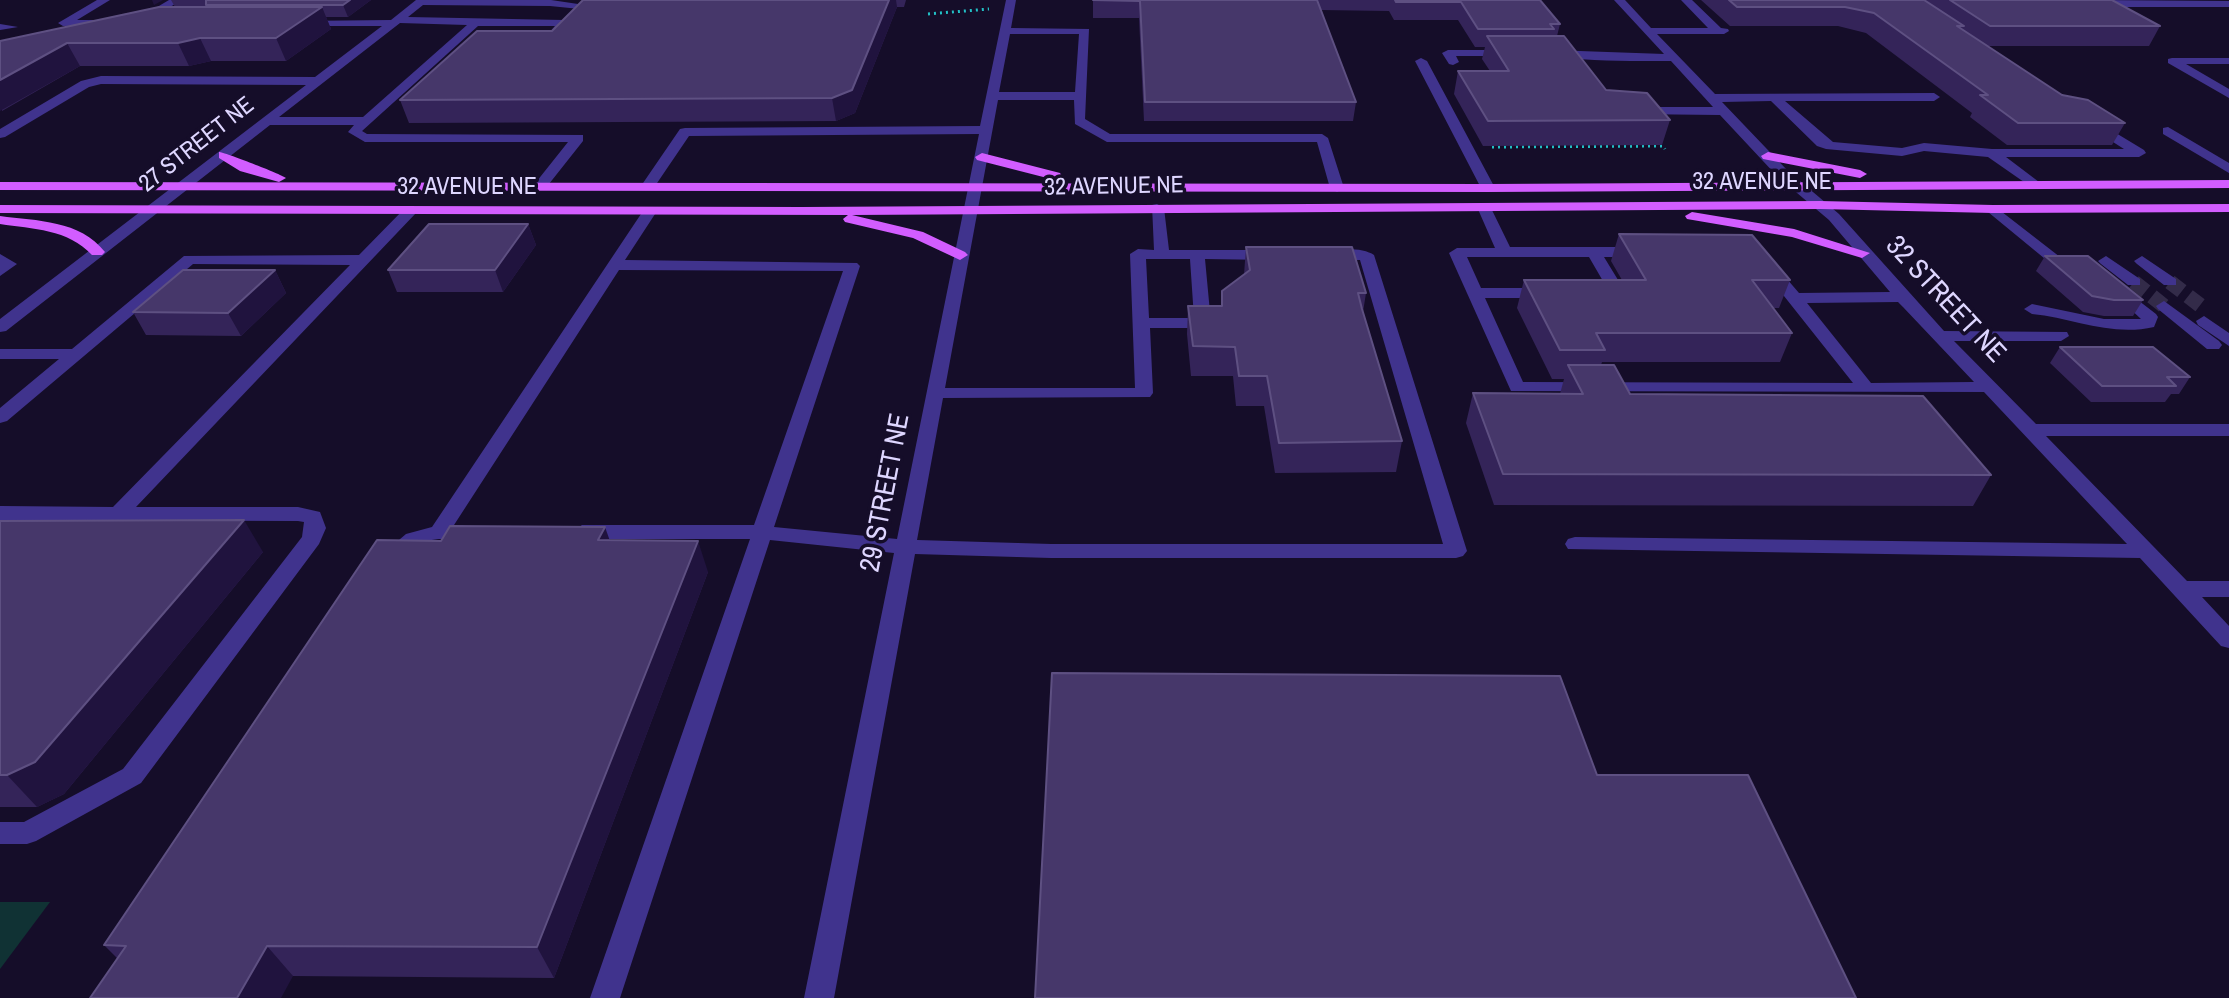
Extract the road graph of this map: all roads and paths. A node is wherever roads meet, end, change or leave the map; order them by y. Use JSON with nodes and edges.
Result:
{"nodes":[{"id":1,"x":105,"y":0,"type":"edge"},
{"id":2,"x":177,"y":0,"type":"edge"},
{"id":3,"x":1619,"y":0,"type":"edge"},
{"id":4,"x":1686,"y":0,"type":"edge"},
{"id":5,"x":2097,"y":0,"type":"edge"},
{"id":6,"x":422,"y":1,"type":"edge"},
{"id":7,"x":1010,"y":4,"type":"edge"},
{"id":8,"x":2229,"y":4,"type":"edge"},
{"id":9,"x":608,"y":8,"type":"edge"},
{"id":10,"x":928,"y":14,"type":"dead end"},
{"id":11,"x":137,"y":22,"type":"junction"},
{"id":12,"x":167,"y":22,"type":"edge"},
{"id":13,"x":395,"y":22,"type":"junction"},
{"id":14,"x":288,"y":23,"type":"edge"},
{"id":15,"x":475,"y":23,"type":"junction"},
{"id":16,"x":0,"y":27,"type":"edge"},
{"id":17,"x":13,"y":27,"type":"dead end"},
{"id":18,"x":1006,"y":31,"type":"junction"},
{"id":19,"x":1649,"y":31,"type":"junction"},
{"id":20,"x":541,"y":49,"type":"edge"},
{"id":21,"x":1524,"y":53,"type":"edge"},
{"id":22,"x":1540,"y":53,"type":"edge"},
{"id":23,"x":1674,"y":58,"type":"junction"},
{"id":24,"x":1421,"y":61,"type":"dead end"},
{"id":25,"x":2229,"y":61,"type":"edge"},
{"id":26,"x":1453,"y":62,"type":"dead end"},
{"id":27,"x":319,"y":81,"type":"junction"},
{"id":28,"x":2229,"y":94,"type":"edge"},
{"id":29,"x":993,"y":96,"type":"junction"},
{"id":30,"x":1080,"y":96,"type":"junction"},
{"id":31,"x":1934,"y":97,"type":"dead end"},
{"id":32,"x":1713,"y":98,"type":"junction"},
{"id":33,"x":1774,"y":98,"type":"junction"},
{"id":34,"x":1635,"y":111,"type":"edge"},
{"id":35,"x":1726,"y":111,"type":"junction"},
{"id":36,"x":2082,"y":116,"type":"edge"},
{"id":37,"x":266,"y":121,"type":"junction"},
{"id":38,"x":365,"y":121,"type":"junction"},
{"id":39,"x":987,"y":130,"type":"junction"},
{"id":40,"x":2168,"y":131,"type":"dead end"},
{"id":41,"x":0,"y":134,"type":"edge"},
{"id":42,"x":1663,"y":146,"type":"edge"},
{"id":43,"x":1481,"y":147,"type":"dead end"},
{"id":44,"x":1992,"y":153,"type":"junction"},
{"id":45,"x":224,"y":155,"type":"junction"},
{"id":46,"x":1768,"y":156,"type":"junction"},
{"id":47,"x":982,"y":157,"type":"junction"},
{"id":48,"x":2229,"y":169,"type":"edge"},
{"id":49,"x":2229,"y":184,"type":"edge"},
{"id":50,"x":1801,"y":185,"type":"junction"},
{"id":51,"x":1956,"y":185,"type":"junction"},
{"id":52,"x":2034,"y":185,"type":"junction"},
{"id":53,"x":0,"y":186,"type":"edge"},
{"id":54,"x":184,"y":186,"type":"junction"},
{"id":55,"x":319,"y":186,"type":"junction"},
{"id":56,"x":540,"y":186,"type":"junction"},
{"id":57,"x":648,"y":186,"type":"junction"},
{"id":58,"x":976,"y":186,"type":"junction"},
{"id":59,"x":1115,"y":186,"type":"junction"},
{"id":60,"x":1337,"y":188,"type":"junction"},
{"id":61,"x":1488,"y":188,"type":"junction"},
{"id":62,"x":1820,"y":205,"type":"junction"},
{"id":63,"x":1604,"y":206,"type":"junction"},
{"id":64,"x":1484,"y":207,"type":"junction"},
{"id":65,"x":1157,"y":208,"type":"junction"},
{"id":66,"x":2229,"y":208,"type":"edge"},
{"id":67,"x":0,"y":209,"type":"edge"},
{"id":68,"x":153,"y":209,"type":"junction"},
{"id":69,"x":1993,"y":209,"type":"junction"},
{"id":70,"x":411,"y":210,"type":"junction"},
{"id":71,"x":973,"y":210,"type":"junction"},
{"id":72,"x":650,"y":211,"type":"junction"},
{"id":73,"x":803,"y":211,"type":"junction"},
{"id":74,"x":0,"y":220,"type":"edge"},
{"id":75,"x":97,"y":252,"type":"junction"},
{"id":76,"x":1504,"y":252,"type":"junction"},
{"id":77,"x":1594,"y":252,"type":"junction"},
{"id":78,"x":1655,"y":252,"type":"edge"},
{"id":79,"x":1862,"y":253,"type":"junction"},
{"id":80,"x":1162,"y":254,"type":"junction"},
{"id":81,"x":960,"y":255,"type":"junction"},
{"id":82,"x":1197,"y":255,"type":"junction"},
{"id":83,"x":1753,"y":257,"type":"edge"},
{"id":84,"x":0,"y":259,"type":"edge"},
{"id":85,"x":362,"y":260,"type":"junction"},
{"id":86,"x":2055,"y":260,"type":"edge"},
{"id":87,"x":2134,"y":261,"type":"dead end"},
{"id":88,"x":614,"y":265,"type":"junction"},
{"id":89,"x":0,"y":271,"type":"edge"},
{"id":90,"x":2134,"y":282,"type":"tunnel mouth"},
{"id":91,"x":2162,"y":282,"type":"tunnel mouth"},
{"id":92,"x":1474,"y":293,"type":"junction"},
{"id":93,"x":1903,"y":297,"type":"junction"},
{"id":94,"x":1795,"y":298,"type":"junction"},
{"id":95,"x":2164,"y":306,"type":"tunnel mouth"},
{"id":96,"x":2032,"y":309,"type":"dead end"},
{"id":97,"x":1142,"y":323,"type":"junction"},
{"id":98,"x":0,"y":327,"type":"edge"},
{"id":99,"x":2229,"y":328,"type":"edge"},
{"id":100,"x":1940,"y":336,"type":"junction"},
{"id":101,"x":2061,"y":336,"type":"dead end"},
{"id":102,"x":2221,"y":343,"type":"edge"},
{"id":103,"x":0,"y":354,"type":"edge"},
{"id":104,"x":76,"y":354,"type":"junction"},
{"id":105,"x":1989,"y":387,"type":"junction"},
{"id":106,"x":1866,"y":388,"type":"junction"},
{"id":107,"x":936,"y":393,"type":"junction"},
{"id":108,"x":0,"y":417,"type":"edge"},
{"id":109,"x":2030,"y":430,"type":"junction"},
{"id":110,"x":2229,"y":430,"type":"edge"},
{"id":111,"x":0,"y":513,"type":"edge"},
{"id":112,"x":119,"y":513,"type":"junction"},
{"id":113,"x":439,"y":532,"type":"junction"},
{"id":114,"x":497,"y":532,"type":"edge"},
{"id":115,"x":555,"y":532,"type":"edge"},
{"id":116,"x":760,"y":532,"type":"junction"},
{"id":117,"x":1575,"y":544,"type":"dead end"},
{"id":118,"x":906,"y":547,"type":"junction"},
{"id":119,"x":2145,"y":551,"type":"junction"},
{"id":120,"x":379,"y":572,"type":"edge"},
{"id":121,"x":2181,"y":589,"type":"junction"},
{"id":122,"x":2229,"y":589,"type":"edge"},
{"id":123,"x":2229,"y":640,"type":"edge"},
{"id":124,"x":0,"y":833,"type":"edge"},
{"id":125,"x":605,"y":998,"type":"edge"},
{"id":126,"x":819,"y":998,"type":"edge"}],
"edges":[{"from":1,"to":11,"type":"street"},
{"from":2,"to":11,"type":"street"},
{"from":3,"to":19,"type":"street","name":"32 STREET NE"},
{"from":4,"to":19,"type":"street"},
{"from":5,"to":8,"type":"street"},
{"from":6,"to":9,"type":"street"},
{"from":6,"to":13,"type":"street","name":"27 STREET NE"},
{"from":7,"to":10,"type":"path"},
{"from":7,"to":18,"type":"street","name":"29 STREET NE"},
{"from":11,"to":12,"type":"street"},
{"from":13,"to":14,"type":"street"},
{"from":13,"to":15,"type":"street"},
{"from":13,"to":27,"type":"street","name":"27 STREET NE"},
{"from":15,"to":20,"type":"street"},
{"from":15,"to":38,"type":"street"},
{"from":16,"to":17,"type":"street"},
{"from":18,"to":29,"type":"street","name":"29 STREET NE"},
{"from":18,"to":30,"type":"street"},
{"from":19,"to":23,"type":"street","name":"32 STREET NE"},
{"from":21,"to":26,"type":"street"},
{"from":22,"to":23,"type":"street"},
{"from":23,"to":32,"type":"street","name":"32 STREET NE"},
{"from":24,"to":61,"type":"street"},
{"from":25,"to":28,"type":"street"},
{"from":27,"to":37,"type":"street","name":"27 STREET NE"},
{"from":27,"to":41,"type":"street"},
{"from":29,"to":30,"type":"street"},
{"from":29,"to":39,"type":"street","name":"29 STREET NE"},
{"from":30,"to":60,"type":"street"},
{"from":31,"to":33,"type":"street"},
{"from":32,"to":33,"type":"street"},
{"from":32,"to":35,"type":"street","name":"32 STREET NE"},
{"from":33,"to":44,"type":"street"},
{"from":34,"to":35,"type":"street"},
{"from":35,"to":46,"type":"street","name":"32 STREET NE"},
{"from":36,"to":44,"type":"street"},
{"from":37,"to":38,"type":"street"},
{"from":37,"to":45,"type":"street","name":"27 STREET NE"},
{"from":38,"to":56,"type":"street"},
{"from":39,"to":47,"type":"street","name":"29 STREET NE"},
{"from":39,"to":57,"type":"street"},
{"from":40,"to":48,"type":"street"},
{"from":42,"to":43,"type":"path"},
{"from":44,"to":52,"type":"street"},
{"from":45,"to":54,"type":"street","name":"27 STREET NE"},
{"from":45,"to":55,"type":"main road"},
{"from":46,"to":50,"type":"street","name":"32 STREET NE"},
{"from":46,"to":51,"type":"main road"},
{"from":47,"to":58,"type":"street","name":"29 STREET NE"},
{"from":47,"to":59,"type":"main road"},
{"from":49,"to":52,"type":"main road","name":"32 AVENUE NE"},
{"from":50,"to":51,"type":"main road","name":"32 AVENUE NE"},
{"from":50,"to":61,"type":"main road","name":"32 AVENUE NE"},
{"from":50,"to":62,"type":"street","name":"32 STREET NE"},
{"from":51,"to":52,"type":"main road","name":"32 AVENUE NE"},
{"from":53,"to":54,"type":"main road","name":"32 AVENUE NE"},
{"from":54,"to":55,"type":"main road","name":"32 AVENUE NE"},
{"from":54,"to":68,"type":"street","name":"27 STREET NE"},
{"from":55,"to":56,"type":"main road","name":"32 AVENUE NE"},
{"from":56,"to":57,"type":"main road","name":"32 AVENUE NE"},
{"from":57,"to":58,"type":"main road","name":"32 AVENUE NE"},
{"from":58,"to":59,"type":"main road","name":"32 AVENUE NE"},
{"from":58,"to":71,"type":"street","name":"29 STREET NE"},
{"from":59,"to":60,"type":"main road","name":"32 AVENUE NE"},
{"from":60,"to":61,"type":"main road","name":"32 AVENUE NE"},
{"from":62,"to":63,"type":"main road","name":"32 AVENUE NE"},
{"from":62,"to":69,"type":"main road","name":"32 AVENUE NE"},
{"from":62,"to":79,"type":"street","name":"32 STREET NE"},
{"from":63,"to":64,"type":"main road","name":"32 AVENUE NE"},
{"from":63,"to":79,"type":"main road"},
{"from":64,"to":65,"type":"main road","name":"32 AVENUE NE"},
{"from":64,"to":76,"type":"street"},
{"from":65,"to":71,"type":"main road","name":"32 AVENUE NE"},
{"from":65,"to":80,"type":"street"},
{"from":66,"to":69,"type":"main road","name":"32 AVENUE NE"},
{"from":67,"to":68,"type":"main road","name":"32 AVENUE NE"},
{"from":68,"to":70,"type":"main road","name":"32 AVENUE NE"},
{"from":68,"to":75,"type":"street","name":"27 STREET NE"},
{"from":69,"to":86,"type":"street"},
{"from":70,"to":72,"type":"main road","name":"32 AVENUE NE"},
{"from":70,"to":85,"type":"street"},
{"from":71,"to":73,"type":"main road","name":"32 AVENUE NE"},
{"from":71,"to":81,"type":"street","name":"29 STREET NE"},
{"from":72,"to":73,"type":"main road","name":"32 AVENUE NE"},
{"from":72,"to":88,"type":"street"},
{"from":73,"to":81,"type":"main road"},
{"from":74,"to":75,"type":"main road"},
{"from":75,"to":98,"type":"street","name":"27 STREET NE"},
{"from":76,"to":77,"type":"street"},
{"from":76,"to":92,"type":"street"},
{"from":77,"to":78,"type":"street"},
{"from":77,"to":92,"type":"street"},
{"from":79,"to":93,"type":"street","name":"32 STREET NE"},
{"from":80,"to":82,"type":"street"},
{"from":80,"to":97,"type":"street"},
{"from":81,"to":107,"type":"street","name":"29 STREET NE"},
{"from":82,"to":97,"type":"street"},
{"from":82,"to":118,"type":"street"},
{"from":83,"to":94,"type":"street"},
{"from":84,"to":89,"type":"street"},
{"from":85,"to":104,"type":"street"},
{"from":85,"to":112,"type":"street"},
{"from":87,"to":91,"type":"street"},
{"from":88,"to":113,"type":"street"},
{"from":88,"to":116,"type":"street"},
{"from":90,"to":96,"type":"street"},
{"from":92,"to":106,"type":"street"},
{"from":93,"to":94,"type":"street"},
{"from":93,"to":100,"type":"street","name":"32 STREET NE"},
{"from":94,"to":106,"type":"street"},
{"from":95,"to":102,"type":"street"},
{"from":97,"to":107,"type":"street"},
{"from":99,"to":102,"type":"street"},
{"from":100,"to":101,"type":"street"},
{"from":100,"to":105,"type":"street","name":"32 STREET NE"},
{"from":103,"to":104,"type":"street"},
{"from":104,"to":108,"type":"street"},
{"from":105,"to":106,"type":"street"},
{"from":105,"to":109,"type":"street","name":"32 STREET NE"},
{"from":107,"to":118,"type":"street","name":"29 STREET NE"},
{"from":109,"to":110,"type":"street"},
{"from":109,"to":119,"type":"street","name":"32 STREET NE"},
{"from":111,"to":112,"type":"street"},
{"from":112,"to":124,"type":"street"},
{"from":113,"to":114,"type":"street"},
{"from":113,"to":120,"type":"street"},
{"from":115,"to":116,"type":"street"},
{"from":116,"to":118,"type":"street"},
{"from":116,"to":125,"type":"street"},
{"from":117,"to":119,"type":"street"},
{"from":118,"to":126,"type":"street","name":"29 STREET NE"},
{"from":119,"to":121,"type":"street","name":"32 STREET NE"},
{"from":121,"to":122,"type":"street"},
{"from":121,"to":123,"type":"street","name":"32 STREET NE"}]}
